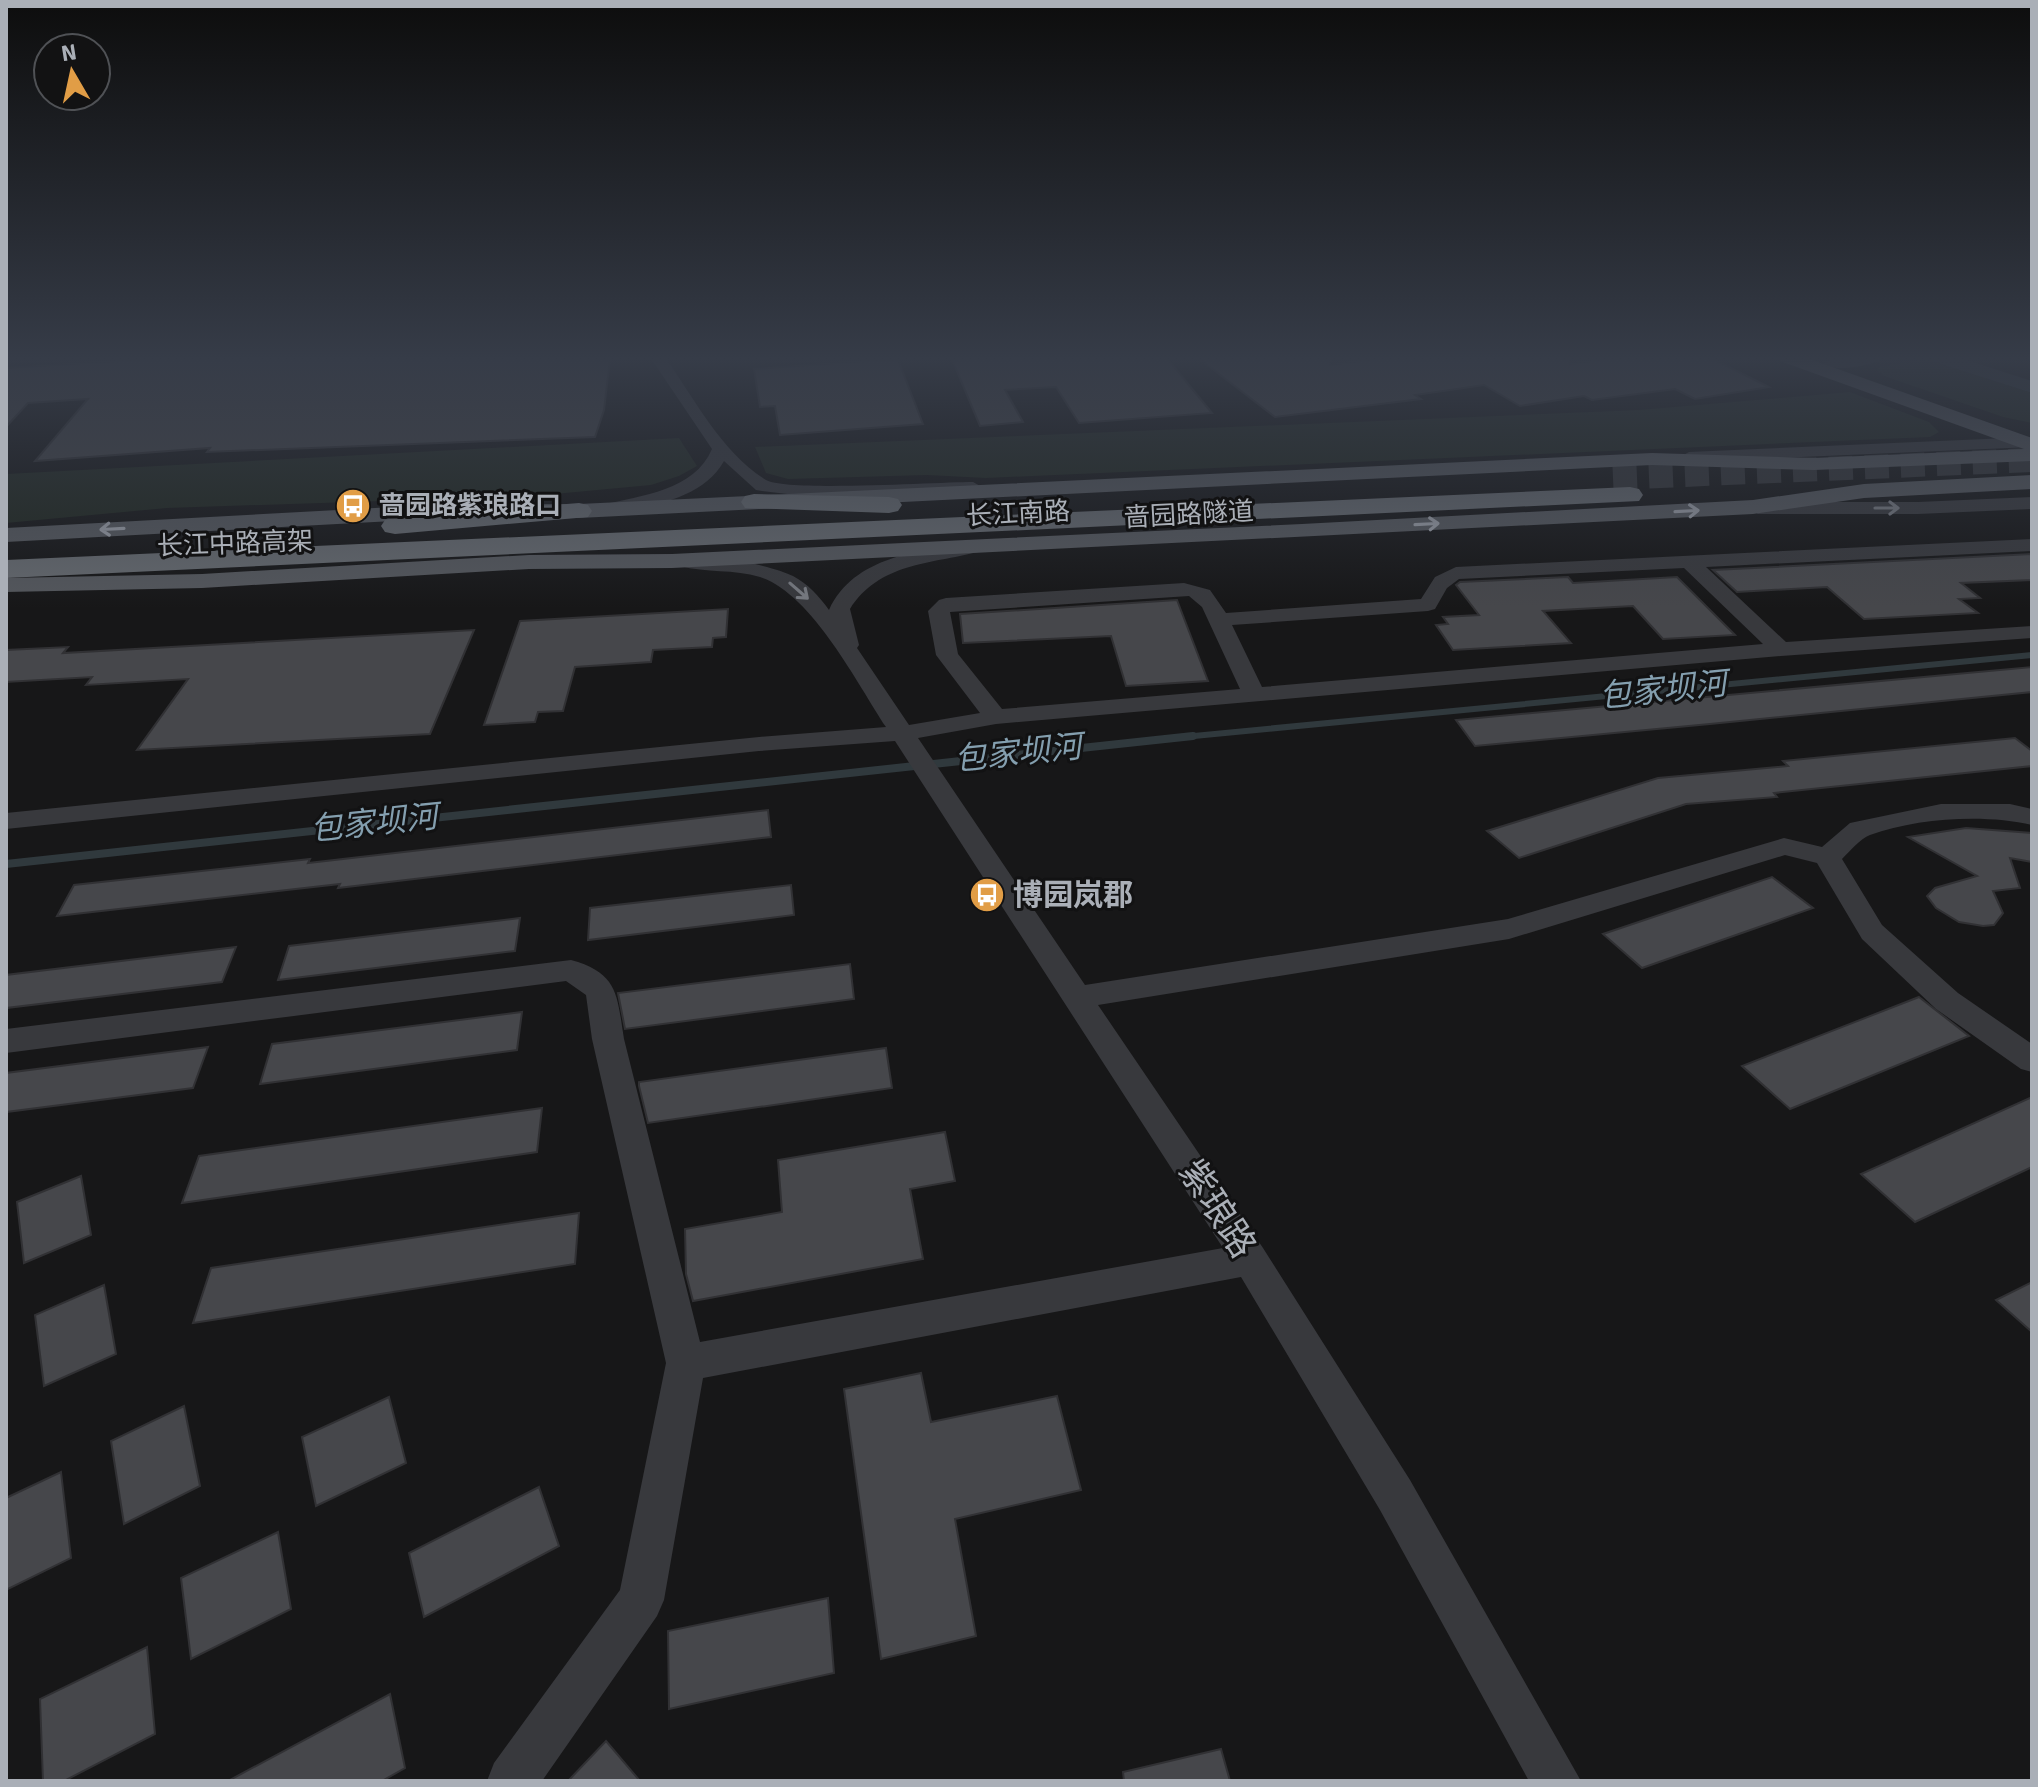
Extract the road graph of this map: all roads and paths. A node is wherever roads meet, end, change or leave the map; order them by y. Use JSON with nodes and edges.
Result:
{"nodes":[{"id":1,"x":715,"y":440,"type":"edge"},
{"id":2,"x":1950,"y":440,"type":"edge"},
{"id":3,"x":2030,"y":444,"type":"edge"},
{"id":4,"x":721,"y":449,"type":"junction"},
{"id":5,"x":1937,"y":453,"type":"junction"},
{"id":6,"x":2032,"y":482,"type":"edge"},
{"id":7,"x":1997,"y":484,"type":"junction"},
{"id":8,"x":1027,"y":488,"type":"junction"},
{"id":9,"x":1449,"y":503,"type":"junction"},
{"id":10,"x":2032,"y":503,"type":"edge"},
{"id":11,"x":1753,"y":507,"type":"junction"},
{"id":12,"x":609,"y":509,"type":"junction"},
{"id":13,"x":579,"y":511,"type":"junction"},
{"id":14,"x":751,"y":518,"type":"junction"},
{"id":15,"x":6,"y":535,"type":"edge"},
{"id":16,"x":986,"y":545,"type":"junction"},
{"id":17,"x":2032,"y":545,"type":"edge"},
{"id":18,"x":6,"y":554,"type":"edge"},
{"id":19,"x":116,"y":556,"type":"junction"},
{"id":20,"x":576,"y":560,"type":"junction"},
{"id":21,"x":1687,"y":560,"type":"junction"},
{"id":22,"x":672,"y":561,"type":"junction"},
{"id":23,"x":529,"y":562,"type":"junction"},
{"id":24,"x":6,"y":569,"type":"edge"},
{"id":25,"x":6,"y":585,"type":"edge"},
{"id":26,"x":1219,"y":620,"type":"junction"},
{"id":27,"x":2032,"y":632,"type":"edge"},
{"id":28,"x":1781,"y":649,"type":"junction"},
{"id":29,"x":850,"y":654,"type":"junction"},
{"id":30,"x":1254,"y":694,"type":"junction"},
{"id":31,"x":996,"y":717,"type":"junction"},
{"id":32,"x":902,"y":733,"type":"junction"},
{"id":33,"x":2032,"y":817,"type":"edge"},
{"id":34,"x":6,"y":821,"type":"edge"},
{"id":35,"x":1827,"y":857,"type":"junction"},
{"id":36,"x":1078,"y":997,"type":"junction"},
{"id":37,"x":6,"y":1041,"type":"edge"},
{"id":38,"x":2032,"y":1060,"type":"edge"},
{"id":39,"x":1250,"y":1259,"type":"junction"},
{"id":40,"x":686,"y":1363,"type":"junction"},
{"id":41,"x":512,"y":1781,"type":"edge"},
{"id":42,"x":1556,"y":1781,"type":"edge"}],
"edges":[{"from":1,"to":4,"type":"street"},
{"from":2,"to":5,"type":"main road"},
{"from":3,"to":5,"type":"main road","name":"长江南路"},
{"from":4,"to":8,"type":"street"},
{"from":4,"to":12,"type":"street"},
{"from":5,"to":7,"type":"main road"},
{"from":5,"to":8,"type":"main road","name":"长江南路"},
{"from":6,"to":7,"type":"main road","name":"长江南路"},
{"from":7,"to":11,"type":"main road","name":"长江南路"},
{"from":8,"to":14,"type":"main road","name":"长江南路"},
{"from":9,"to":14,"type":"highway","name":"啬园路隧道"},
{"from":9,"to":14,"type":"highway","name":"啬园路隧道"},
{"from":9,"to":20,"type":"highway"},
{"from":11,"to":10,"type":"street","one_way":true},
{"from":16,"to":11,"type":"main road","name":"长江南路","one_way":true},
{"from":12,"to":13,"type":"main road","name":"长江南路"},
{"from":12,"to":14,"type":"main road","name":"长江南路"},
{"from":13,"to":15,"type":"main road","name":"长江南路","one_way":true},
{"from":13,"to":19,"type":"highway"},
{"from":14,"to":19,"type":"highway","name":"长江中路高架"},
{"from":16,"to":22,"type":"main road","name":"长江南路"},
{"from":16,"to":29,"type":"street"},
{"from":17,"to":21,"type":"street"},
{"from":18,"to":19,"type":"highway","name":"长江中路高架"},
{"from":19,"to":23,"type":"highway"},
{"from":19,"to":24,"type":"highway","name":"长江中路高架"},
{"from":20,"to":22,"type":"main road","name":"长江南路"},
{"from":20,"to":23,"type":"main road","name":"长江南路"},
{"from":21,"to":26,"type":"street"},
{"from":21,"to":28,"type":"street"},
{"from":22,"to":29,"type":"street","name":"紫琅路","one_way":true},
{"from":23,"to":25,"type":"main road","name":"长江南路"},
{"from":26,"to":30,"type":"street"},
{"from":26,"to":31,"type":"street"},
{"from":27,"to":28,"type":"street"},
{"from":28,"to":30,"type":"street"},
{"from":29,"to":32,"type":"street","name":"紫琅路"},
{"from":30,"to":31,"type":"street"},
{"from":31,"to":32,"type":"street"},
{"from":32,"to":34,"type":"street"},
{"from":32,"to":36,"type":"street","name":"紫琅路"},
{"from":33,"to":35,"type":"street"},
{"from":35,"to":36,"type":"street"},
{"from":35,"to":38,"type":"street"},
{"from":36,"to":39,"type":"street","name":"紫琅路"},
{"from":37,"to":40,"type":"street"},
{"from":39,"to":40,"type":"street"},
{"from":39,"to":42,"type":"street","name":"紫琅路"},
{"from":40,"to":41,"type":"street"}]}
